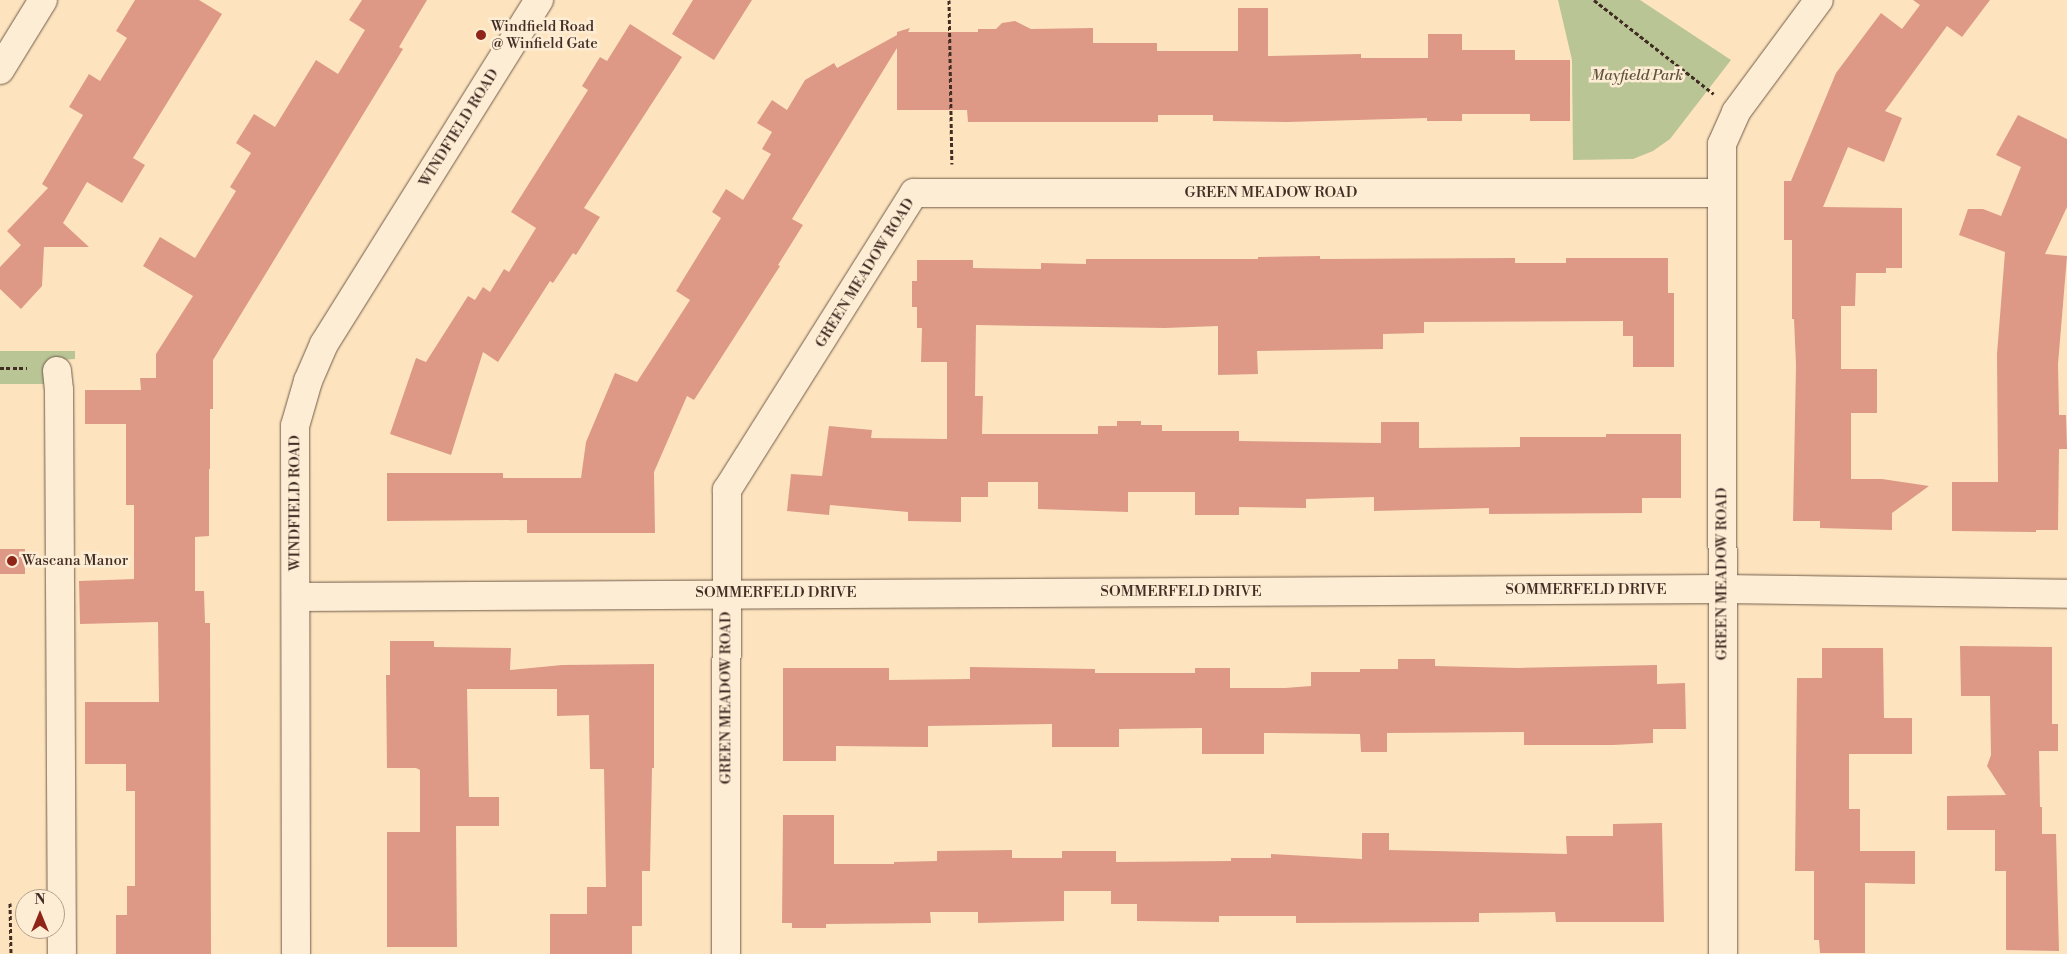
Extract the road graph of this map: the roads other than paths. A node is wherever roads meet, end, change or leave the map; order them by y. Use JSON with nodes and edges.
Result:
{"nodes":[{"id":1,"x":43,"y":0,"type":"edge"},
{"id":2,"x":539,"y":0,"type":"edge"},
{"id":3,"x":1819,"y":0,"type":"edge"},
{"id":4,"x":0,"y":70,"type":"edge"},
{"id":5,"x":1722,"y":194,"type":"junction"},
{"id":6,"x":57,"y":371,"type":"dead end"},
{"id":7,"x":1722,"y":589,"type":"junction"},
{"id":8,"x":726,"y":593,"type":"junction"},
{"id":9,"x":2067,"y":594,"type":"edge"},
{"id":10,"x":296,"y":597,"type":"junction"},
{"id":11,"x":62,"y":954,"type":"edge"},
{"id":12,"x":296,"y":954,"type":"edge"},
{"id":13,"x":726,"y":954,"type":"edge"},
{"id":14,"x":1723,"y":954,"type":"edge"}],
"edges":[{"from":1,"to":4,"type":"street"},
{"from":2,"to":10,"type":"street","name":"WINDFIELD ROAD"},
{"from":3,"to":5,"type":"street","name":"GREEN MEADOW ROAD"},
{"from":5,"to":7,"type":"street","name":"GREEN MEADOW ROAD"},
{"from":5,"to":8,"type":"street","name":"GREEN MEADOW ROAD"},
{"from":6,"to":11,"type":"street"},
{"from":7,"to":8,"type":"street","name":"SOMMERFELD DRIVE"},
{"from":7,"to":9,"type":"street","name":"SOMMERFELD DRIVE"},
{"from":7,"to":14,"type":"street","name":"GREEN MEADOW ROAD"},
{"from":8,"to":10,"type":"street","name":"SOMMERFELD DRIVE"},
{"from":8,"to":13,"type":"street","name":"GREEN MEADOW ROAD"},
{"from":10,"to":12,"type":"street","name":"WINDFIELD ROAD"}]}
